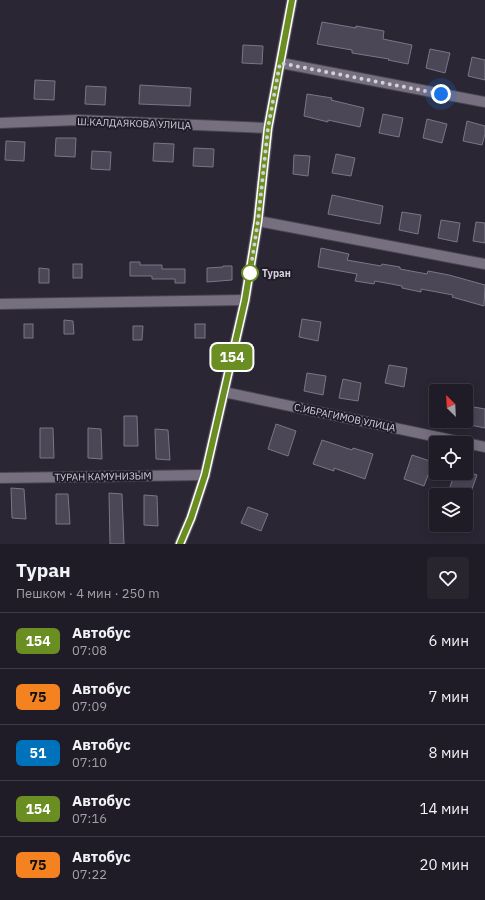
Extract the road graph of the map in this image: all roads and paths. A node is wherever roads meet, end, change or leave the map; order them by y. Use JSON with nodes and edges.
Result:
{"nodes":[{"id":1,"x":292,"y":0,"type":"edge"},
{"id":2,"x":280,"y":63,"type":"junction"},
{"id":3,"x":485,"y":102,"type":"edge"},
{"id":4,"x":0,"y":123,"type":"edge"},
{"id":5,"x":268,"y":128,"type":"junction"},
{"id":6,"x":258,"y":221,"type":"junction"},
{"id":7,"x":485,"y":264,"type":"edge"},
{"id":8,"x":245,"y":300,"type":"junction"},
{"id":9,"x":0,"y":304,"type":"edge"},
{"id":10,"x":224,"y":392,"type":"junction"},
{"id":11,"x":433,"y":436,"type":"edge"},
{"id":12,"x":473,"y":444,"type":"edge"},
{"id":13,"x":485,"y":447,"type":"edge"},
{"id":14,"x":205,"y":475,"type":"junction"},
{"id":15,"x":0,"y":478,"type":"edge"},
{"id":16,"x":180,"y":544,"type":"edge"}],
"edges":[{"from":1,"to":2,"type":"street"},
{"from":2,"to":3,"type":"street"},
{"from":2,"to":5,"type":"street"},
{"from":4,"to":5,"type":"street","name":"Ш.КАЛДАЯКОВА УЛИЦА"},
{"from":5,"to":6,"type":"street"},
{"from":6,"to":7,"type":"street"},
{"from":6,"to":8,"type":"street"},
{"from":8,"to":9,"type":"street"},
{"from":8,"to":10,"type":"street"},
{"from":10,"to":11,"type":"street","name":"С.ИБРАГИМОВ УЛИЦА"},
{"from":10,"to":14,"type":"street"},
{"from":12,"to":13,"type":"street","name":"С.ИБРАГИМОВ УЛИЦА"},
{"from":14,"to":15,"type":"street","name":"ТУРАН КАМУНИЗЫМ"},
{"from":14,"to":16,"type":"street"}]}
